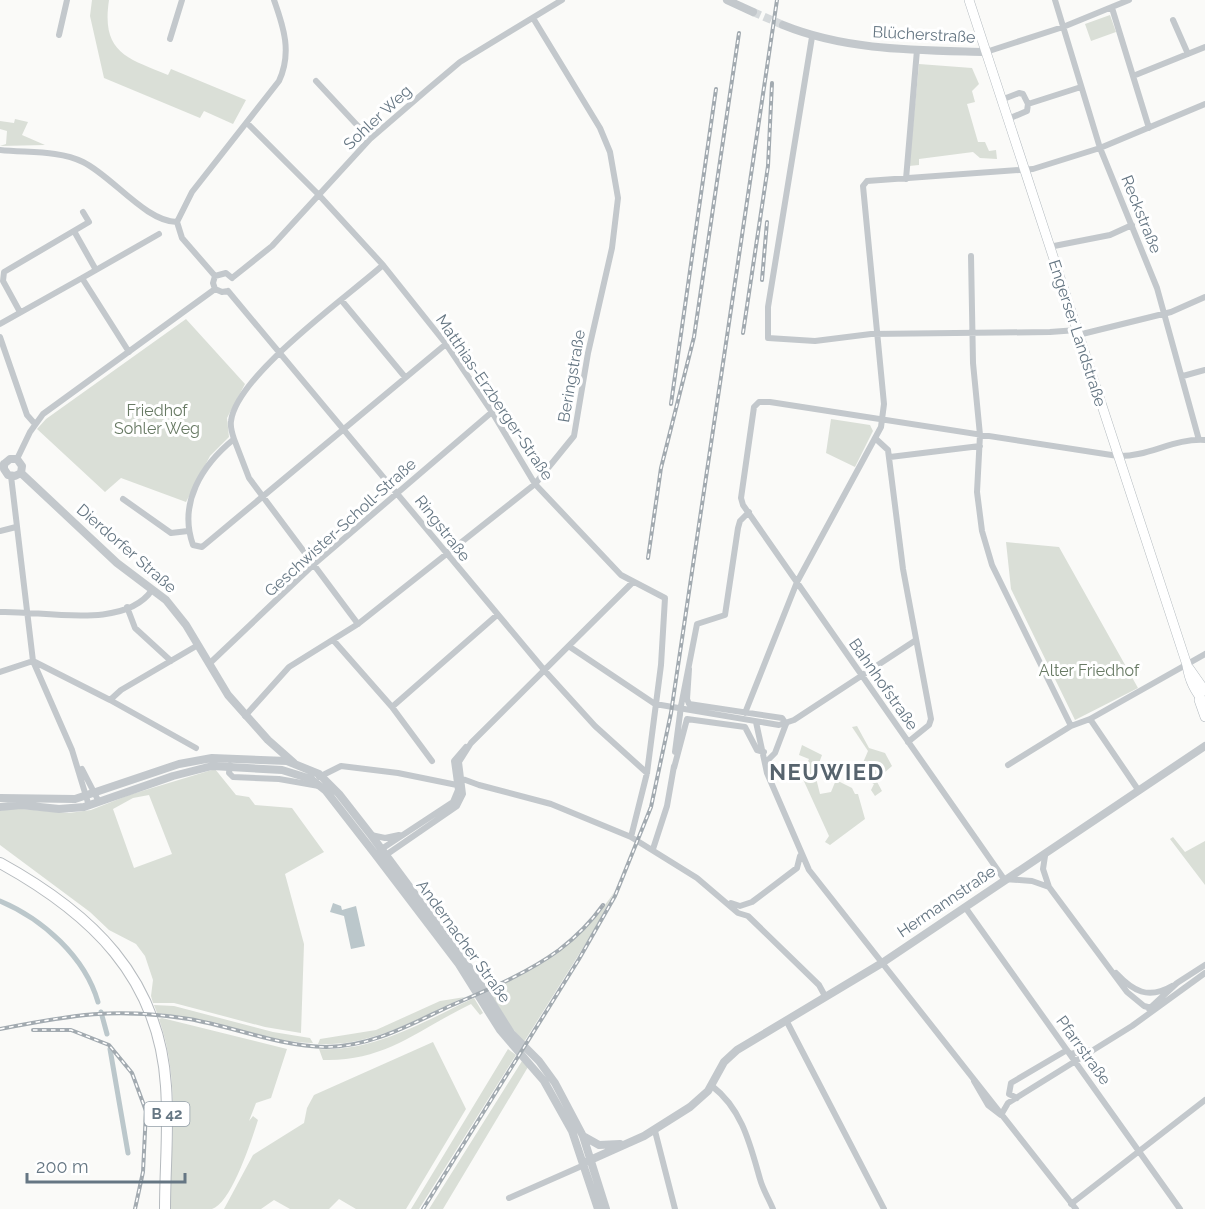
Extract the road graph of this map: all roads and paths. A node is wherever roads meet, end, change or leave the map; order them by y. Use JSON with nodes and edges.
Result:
{"nodes":[{"id":1,"x":67,"y":0,"type":"edge"},
{"id":2,"x":182,"y":0,"type":"edge"},
{"id":3,"x":274,"y":0,"type":"edge"},
{"id":4,"x":562,"y":0,"type":"edge"},
{"id":5,"x":727,"y":0,"type":"edge"},
{"id":6,"x":969,"y":0,"type":"edge"},
{"id":7,"x":1055,"y":0,"type":"edge"},
{"id":8,"x":1128,"y":0,"type":"edge"},
{"id":9,"x":1113,"y":8,"type":"junction"},
{"id":10,"x":753,"y":12,"type":"tunnel mouth"},
{"id":11,"x":532,"y":18,"type":"junction"},
{"id":12,"x":1173,"y":20,"type":"dead end"},
{"id":13,"x":783,"y":25,"type":"tunnel mouth"},
{"id":14,"x":1063,"y":27,"type":"junction"},
{"id":15,"x":59,"y":35,"type":"dead end"},
{"id":16,"x":812,"y":37,"type":"junction"},
{"id":17,"x":170,"y":39,"type":"dead end"},
{"id":18,"x":1205,"y":47,"type":"edge"},
{"id":19,"x":917,"y":50,"type":"junction"},
{"id":20,"x":986,"y":52,"type":"junction"},
{"id":21,"x":1188,"y":54,"type":"junction"},
{"id":22,"x":1133,"y":76,"type":"junction"},
{"id":23,"x":315,"y":81,"type":"dead end"},
{"id":24,"x":1081,"y":87,"type":"junction"},
{"id":25,"x":1001,"y":100,"type":"junction"},
{"id":26,"x":1028,"y":104,"type":"junction"},
{"id":27,"x":1205,"y":104,"type":"edge"},
{"id":28,"x":1008,"y":119,"type":"junction"},
{"id":29,"x":247,"y":123,"type":"junction"},
{"id":30,"x":1149,"y":128,"type":"junction"},
{"id":31,"x":370,"y":139,"type":"junction"},
{"id":32,"x":1100,"y":148,"type":"junction"},
{"id":33,"x":0,"y":150,"type":"edge"},
{"id":34,"x":1024,"y":168,"type":"junction"},
{"id":35,"x":906,"y":179,"type":"junction"},
{"id":36,"x":318,"y":194,"type":"junction"},
{"id":37,"x":83,"y":212,"type":"dead end"},
{"id":38,"x":177,"y":225,"type":"junction"},
{"id":39,"x":1132,"y":225,"type":"junction"},
{"id":40,"x":74,"y":231,"type":"junction"},
{"id":41,"x":159,"y":234,"type":"dead end"},
{"id":42,"x":1049,"y":246,"type":"junction"},
{"id":43,"x":971,"y":256,"type":"dead end"},
{"id":44,"x":383,"y":265,"type":"junction"},
{"id":45,"x":96,"y":270,"type":"junction"},
{"id":46,"x":215,"y":276,"type":"junction"},
{"id":47,"x":82,"y":278,"type":"junction"},
{"id":48,"x":231,"y":278,"type":"junction"},
{"id":49,"x":215,"y":289,"type":"junction"},
{"id":50,"x":228,"y":291,"type":"junction"},
{"id":51,"x":1205,"y":297,"type":"edge"},
{"id":52,"x":342,"y":302,"type":"junction"},
{"id":53,"x":20,"y":312,"type":"junction"},
{"id":54,"x":1164,"y":314,"type":"junction"},
{"id":55,"x":0,"y":324,"type":"edge"},
{"id":56,"x":1077,"y":332,"type":"junction"},
{"id":57,"x":972,"y":333,"type":"junction"},
{"id":58,"x":878,"y":334,"type":"junction"},
{"id":59,"x":0,"y":337,"type":"edge"},
{"id":60,"x":446,"y":344,"type":"junction"},
{"id":61,"x":129,"y":352,"type":"junction"},
{"id":62,"x":278,"y":354,"type":"junction"},
{"id":63,"x":1205,"y":370,"type":"edge"},
{"id":64,"x":1183,"y":376,"type":"junction"},
{"id":65,"x":405,"y":377,"type":"junction"},
{"id":66,"x":492,"y":412,"type":"junction"},
{"id":67,"x":882,"y":419,"type":"junction"},
{"id":68,"x":35,"y":424,"type":"junction"},
{"id":69,"x":343,"y":431,"type":"junction"},
{"id":70,"x":980,"y":435,"type":"junction"},
{"id":71,"x":234,"y":439,"type":"junction"},
{"id":72,"x":876,"y":439,"type":"junction"},
{"id":73,"x":1202,"y":440,"type":"edge"},
{"id":74,"x":980,"y":446,"type":"junction"},
{"id":75,"x":1118,"y":456,"type":"junction"},
{"id":76,"x":890,"y":457,"type":"junction"},
{"id":77,"x":17,"y":459,"type":"junction"},
{"id":78,"x":2,"y":462,"type":"edge"},
{"id":79,"x":21,"y":473,"type":"junction"},
{"id":80,"x":11,"y":476,"type":"junction"},
{"id":81,"x":535,"y":484,"type":"junction"},
{"id":82,"x":398,"y":493,"type":"junction"},
{"id":83,"x":262,"y":497,"type":"junction"},
{"id":84,"x":123,"y":499,"type":"dead end"},
{"id":85,"x":749,"y":512,"type":"junction"},
{"id":86,"x":16,"y":527,"type":"junction"},
{"id":87,"x":0,"y":531,"type":"edge"},
{"id":88,"x":188,"y":531,"type":"junction"},
{"id":89,"x":446,"y":555,"type":"junction"},
{"id":90,"x":312,"y":566,"type":"junction"},
{"id":91,"x":633,"y":582,"type":"junction"},
{"id":92,"x":797,"y":582,"type":"junction"},
{"id":93,"x":152,"y":590,"type":"junction"},
{"id":94,"x":127,"y":607,"type":"junction"},
{"id":95,"x":0,"y":612,"type":"edge"},
{"id":96,"x":28,"y":615,"type":"junction"},
{"id":97,"x":497,"y":615,"type":"junction"},
{"id":98,"x":358,"y":624,"type":"junction"},
{"id":99,"x":916,"y":640,"type":"junction"},
{"id":100,"x":334,"y":641,"type":"junction"},
{"id":101,"x":198,"y":645,"type":"junction"},
{"id":102,"x":570,"y":647,"type":"junction"},
{"id":103,"x":1205,"y":654,"type":"edge"},
{"id":104,"x":171,"y":661,"type":"junction"},
{"id":105,"x":33,"y":662,"type":"junction"},
{"id":106,"x":209,"y":664,"type":"junction"},
{"id":107,"x":1187,"y":665,"type":"junction"},
{"id":108,"x":688,"y":668,"type":"junction"},
{"id":109,"x":545,"y":671,"type":"junction"},
{"id":110,"x":0,"y":672,"type":"edge"},
{"id":111,"x":861,"y":674,"type":"junction"},
{"id":112,"x":1201,"y":693,"type":"edge"},
{"id":113,"x":110,"y":700,"type":"junction"},
{"id":114,"x":655,"y":704,"type":"junction"},
{"id":115,"x":1205,"y":704,"type":"edge"},
{"id":116,"x":392,"y":707,"type":"junction"},
{"id":117,"x":245,"y":716,"type":"junction"},
{"id":118,"x":745,"y":716,"type":"junction"},
{"id":119,"x":1205,"y":717,"type":"edge"},
{"id":120,"x":1090,"y":719,"type":"junction"},
{"id":121,"x":756,"y":722,"type":"junction"},
{"id":122,"x":786,"y":724,"type":"junction"},
{"id":123,"x":1071,"y":726,"type":"junction"},
{"id":124,"x":268,"y":740,"type":"junction"},
{"id":125,"x":908,"y":742,"type":"junction"},
{"id":126,"x":471,"y":743,"type":"junction"},
{"id":127,"x":1205,"y":746,"type":"edge"},
{"id":128,"x":196,"y":748,"type":"dead end"},
{"id":129,"x":764,"y":752,"type":"junction"},
{"id":130,"x":237,"y":758,"type":"junction"},
{"id":131,"x":273,"y":760,"type":"junction"},
{"id":132,"x":432,"y":761,"type":"dead end"},
{"id":133,"x":294,"y":763,"type":"junction"},
{"id":134,"x":765,"y":763,"type":"junction"},
{"id":135,"x":1008,"y":765,"type":"dead end"},
{"id":136,"x":229,"y":767,"type":"junction"},
{"id":137,"x":674,"y":768,"type":"junction"},
{"id":138,"x":279,"y":769,"type":"junction"},
{"id":139,"x":646,"y":773,"type":"junction"},
{"id":140,"x":460,"y":778,"type":"junction"},
{"id":141,"x":321,"y":781,"type":"junction"},
{"id":142,"x":470,"y":782,"type":"junction"},
{"id":143,"x":478,"y":785,"type":"junction"},
{"id":144,"x":460,"y":789,"type":"junction"},
{"id":145,"x":1139,"y":791,"type":"junction"},
{"id":146,"x":91,"y":795,"type":"junction"},
{"id":147,"x":0,"y":798,"type":"edge"},
{"id":148,"x":99,"y":802,"type":"junction"},
{"id":149,"x":89,"y":806,"type":"junction"},
{"id":150,"x":0,"y":807,"type":"edge"},
{"id":151,"x":405,"y":834,"type":"junction"},
{"id":152,"x":371,"y":835,"type":"junction"},
{"id":153,"x":631,"y":837,"type":"junction"},
{"id":154,"x":652,"y":849,"type":"junction"},
{"id":155,"x":800,"y":853,"type":"junction"},
{"id":156,"x":380,"y":855,"type":"junction"},
{"id":157,"x":1045,"y":856,"type":"junction"},
{"id":158,"x":0,"y":857,"type":"edge"},
{"id":159,"x":0,"y":863,"type":"edge"},
{"id":160,"x":795,"y":870,"type":"junction"},
{"id":161,"x":811,"y":873,"type":"junction"},
{"id":162,"x":1004,"y":879,"type":"junction"},
{"id":163,"x":1049,"y":887,"type":"junction"},
{"id":164,"x":57,"y":897,"type":"junction"},
{"id":165,"x":728,"y":902,"type":"junction"},
{"id":166,"x":752,"y":902,"type":"junction"},
{"id":167,"x":965,"y":907,"type":"junction"},
{"id":168,"x":748,"y":916,"type":"junction"},
{"id":169,"x":882,"y":963,"type":"junction"},
{"id":170,"x":1205,"y":965,"type":"edge"},
{"id":171,"x":1111,"y":969,"type":"junction"},
{"id":172,"x":1205,"y":973,"type":"edge"},
{"id":173,"x":1177,"y":982,"type":"junction"},
{"id":174,"x":1143,"y":993,"type":"junction"},
{"id":175,"x":825,"y":996,"type":"junction"},
{"id":176,"x":1150,"y":1011,"type":"junction"},
{"id":177,"x":786,"y":1020,"type":"junction"},
{"id":178,"x":1099,"y":1047,"type":"junction"},
{"id":179,"x":1069,"y":1052,"type":"junction"},
{"id":180,"x":1076,"y":1062,"type":"junction"},
{"id":181,"x":711,"y":1086,"type":"junction"},
{"id":182,"x":1017,"y":1098,"type":"junction"},
{"id":183,"x":1205,"y":1100,"type":"edge"},
{"id":184,"x":1001,"y":1115,"type":"junction"},
{"id":185,"x":655,"y":1131,"type":"junction"},
{"id":186,"x":581,"y":1140,"type":"junction"},
{"id":187,"x":635,"y":1141,"type":"junction"},
{"id":188,"x":1139,"y":1149,"type":"junction"},
{"id":189,"x":587,"y":1162,"type":"junction"},
{"id":190,"x":508,"y":1198,"type":"dead end"},
{"id":191,"x":770,"y":1202,"type":"junction"},
{"id":192,"x":1073,"y":1207,"type":"edge"},
{"id":193,"x":165,"y":1209,"type":"edge"},
{"id":194,"x":598,"y":1209,"type":"edge"},
{"id":195,"x":606,"y":1209,"type":"edge"},
{"id":196,"x":675,"y":1209,"type":"edge"},
{"id":197,"x":773,"y":1209,"type":"edge"},
{"id":198,"x":779,"y":1209,"type":"edge"},
{"id":199,"x":884,"y":1209,"type":"edge"},
{"id":200,"x":1180,"y":1209,"type":"edge"}],
"edges":[{"from":1,"to":15,"type":"street"},
{"from":2,"to":17,"type":"street"},
{"from":3,"to":29,"type":"street"},
{"from":4,"to":11,"type":"street","name":"Sohler Weg"},
{"from":5,"to":10,"type":"street"},
{"from":6,"to":20,"type":"main road","name":"Engerser Landstraße"},
{"from":7,"to":14,"type":"street","name":"Reckstraße"},
{"from":8,"to":9,"type":"street","name":"Blücherstraße"},
{"from":9,"to":14,"type":"street","name":"Blücherstraße"},
{"from":9,"to":22,"type":"street"},
{"from":11,"to":31,"type":"street","name":"Sohler Weg"},
{"from":11,"to":81,"type":"street","name":"Beringstraße"},
{"from":12,"to":21,"type":"street"},
{"from":13,"to":16,"type":"street","name":"Blücherstraße"},
{"from":14,"to":20,"type":"street","name":"Blücherstraße"},
{"from":14,"to":24,"type":"street","name":"Reckstraße"},
{"from":16,"to":19,"type":"street","name":"Blücherstraße"},
{"from":16,"to":58,"type":"street"},
{"from":18,"to":21,"type":"street"},
{"from":19,"to":20,"type":"street","name":"Blücherstraße"},
{"from":19,"to":35,"type":"street"},
{"from":20,"to":25,"type":"main road","name":"Engerser Landstraße"},
{"from":21,"to":22,"type":"street"},
{"from":22,"to":30,"type":"street"},
{"from":23,"to":31,"type":"street"},
{"from":24,"to":26,"type":"street"},
{"from":24,"to":32,"type":"street","name":"Reckstraße"},
{"from":25,"to":26,"type":"street"},
{"from":25,"to":28,"type":"main road","name":"Engerser Landstraße"},
{"from":26,"to":28,"type":"street"},
{"from":27,"to":30,"type":"street"},
{"from":28,"to":34,"type":"main road","name":"Engerser Landstraße"},
{"from":29,"to":36,"type":"street","name":"Matthias-Erzberger-Straße"},
{"from":29,"to":38,"type":"street"},
{"from":30,"to":32,"type":"street"},
{"from":31,"to":36,"type":"street","name":"Sohler Weg"},
{"from":32,"to":34,"type":"street"},
{"from":32,"to":39,"type":"street","name":"Reckstraße"},
{"from":33,"to":38,"type":"street"},
{"from":34,"to":35,"type":"street"},
{"from":34,"to":42,"type":"main road","name":"Engerser Landstraße"},
{"from":35,"to":58,"type":"street"},
{"from":36,"to":44,"type":"street","name":"Matthias-Erzberger-Straße"},
{"from":36,"to":48,"type":"street","name":"Sohler Weg"},
{"from":37,"to":40,"type":"street"},
{"from":38,"to":46,"type":"street"},
{"from":39,"to":42,"type":"street"},
{"from":39,"to":54,"type":"street","name":"Reckstraße"},
{"from":40,"to":45,"type":"street"},
{"from":40,"to":53,"type":"street"},
{"from":41,"to":45,"type":"street"},
{"from":42,"to":56,"type":"main road","name":"Engerser Landstraße"},
{"from":43,"to":57,"type":"street"},
{"from":44,"to":52,"type":"street"},
{"from":44,"to":60,"type":"street","name":"Matthias-Erzberger-Straße"},
{"from":45,"to":47,"type":"street"},
{"from":46,"to":48,"type":"street"},
{"from":46,"to":49,"type":"street"},
{"from":47,"to":53,"type":"street"},
{"from":47,"to":61,"type":"street"},
{"from":48,"to":50,"type":"street"},
{"from":49,"to":50,"type":"street"},
{"from":49,"to":61,"type":"street"},
{"from":50,"to":62,"type":"street","name":"Ringstraße"},
{"from":51,"to":54,"type":"street"},
{"from":52,"to":62,"type":"street"},
{"from":52,"to":65,"type":"street"},
{"from":53,"to":55,"type":"street"},
{"from":54,"to":56,"type":"street"},
{"from":54,"to":64,"type":"street","name":"Reckstraße"},
{"from":56,"to":57,"type":"street"},
{"from":56,"to":75,"type":"main road","name":"Engerser Landstraße"},
{"from":57,"to":58,"type":"street"},
{"from":57,"to":70,"type":"street"},
{"from":58,"to":67,"type":"street"},
{"from":59,"to":68,"type":"street"},
{"from":60,"to":65,"type":"street"},
{"from":60,"to":66,"type":"street","name":"Matthias-Erzberger-Straße"},
{"from":61,"to":68,"type":"street"},
{"from":62,"to":69,"type":"street","name":"Ringstraße"},
{"from":62,"to":71,"type":"street"},
{"from":63,"to":64,"type":"street"},
{"from":64,"to":73,"type":"street","name":"Reckstraße"},
{"from":65,"to":69,"type":"street"},
{"from":66,"to":81,"type":"street","name":"Matthias-Erzberger-Straße"},
{"from":66,"to":82,"type":"street","name":"Geschwister-Scholl-Straße"},
{"from":67,"to":70,"type":"street"},
{"from":67,"to":72,"type":"street"},
{"from":67,"to":85,"type":"street","name":"Bahnhofstraße"},
{"from":68,"to":77,"type":"street"},
{"from":69,"to":82,"type":"street","name":"Ringstraße"},
{"from":69,"to":83,"type":"street"},
{"from":70,"to":74,"type":"street"},
{"from":70,"to":75,"type":"street"},
{"from":71,"to":83,"type":"street"},
{"from":71,"to":88,"type":"street"},
{"from":72,"to":76,"type":"street"},
{"from":72,"to":92,"type":"street"},
{"from":73,"to":75,"type":"street"},
{"from":74,"to":76,"type":"street"},
{"from":74,"to":123,"type":"street"},
{"from":75,"to":107,"type":"main road","name":"Engerser Landstraße"},
{"from":76,"to":99,"type":"street"},
{"from":77,"to":78,"type":"street"},
{"from":77,"to":79,"type":"street"},
{"from":78,"to":80,"type":"street"},
{"from":79,"to":80,"type":"street"},
{"from":79,"to":93,"type":"street","name":"Dierdorfer Straße"},
{"from":80,"to":86,"type":"street"},
{"from":81,"to":89,"type":"street","name":"Beringstraße"},
{"from":81,"to":91,"type":"street","name":"Matthias-Erzberger-Straße"},
{"from":82,"to":89,"type":"street","name":"Ringstraße"},
{"from":82,"to":90,"type":"street","name":"Geschwister-Scholl-Straße"},
{"from":83,"to":88,"type":"street"},
{"from":83,"to":90,"type":"street"},
{"from":84,"to":88,"type":"street"},
{"from":85,"to":92,"type":"street","name":"Bahnhofstraße"},
{"from":85,"to":108,"type":"street"},
{"from":86,"to":87,"type":"street"},
{"from":86,"to":96,"type":"street"},
{"from":89,"to":97,"type":"street","name":"Ringstraße"},
{"from":89,"to":98,"type":"street","name":"Beringstraße"},
{"from":90,"to":98,"type":"street"},
{"from":90,"to":106,"type":"street","name":"Geschwister-Scholl-Straße"},
{"from":91,"to":102,"type":"street"},
{"from":91,"to":114,"type":"street","name":"Matthias-Erzberger-Straße"},
{"from":92,"to":111,"type":"street","name":"Bahnhofstraße"},
{"from":92,"to":118,"type":"street"},
{"from":93,"to":94,"type":"street"},
{"from":93,"to":101,"type":"street","name":"Dierdorfer Straße"},
{"from":94,"to":96,"type":"street"},
{"from":94,"to":104,"type":"street"},
{"from":95,"to":96,"type":"street"},
{"from":96,"to":105,"type":"street"},
{"from":97,"to":109,"type":"street","name":"Ringstraße"},
{"from":97,"to":116,"type":"street"},
{"from":98,"to":100,"type":"street","name":"Beringstraße"},
{"from":99,"to":111,"type":"street"},
{"from":99,"to":125,"type":"street"},
{"from":100,"to":116,"type":"street"},
{"from":100,"to":117,"type":"street","name":"Beringstraße"},
{"from":101,"to":104,"type":"street"},
{"from":101,"to":106,"type":"street","name":"Dierdorfer Straße"},
{"from":102,"to":109,"type":"street"},
{"from":102,"to":114,"type":"street"},
{"from":103,"to":107,"type":"street"},
{"from":104,"to":113,"type":"street"},
{"from":105,"to":110,"type":"street"},
{"from":105,"to":113,"type":"street"},
{"from":105,"to":146,"type":"street"},
{"from":106,"to":117,"type":"street","name":"Dierdorfer Straße"},
{"from":107,"to":112,"type":"main road","name":"Engerser Landstraße"},
{"from":107,"to":120,"type":"street"},
{"from":108,"to":118,"type":"street"},
{"from":108,"to":137,"type":"street","bridge":true},
{"from":109,"to":126,"type":"street"},
{"from":109,"to":139,"type":"street","name":"Ringstraße"},
{"from":111,"to":122,"type":"street"},
{"from":111,"to":125,"type":"street","name":"Bahnhofstraße"},
{"from":112,"to":115,"type":"main road","name":"Engerser Landstraße"},
{"from":112,"to":119,"type":"main road"},
{"from":113,"to":128,"type":"street"},
{"from":114,"to":118,"type":"street"},
{"from":114,"to":139,"type":"street"},
{"from":116,"to":132,"type":"street"},
{"from":117,"to":124,"type":"street","name":"Dierdorfer Straße"},
{"from":118,"to":121,"type":"street"},
{"from":118,"to":122,"type":"street"},
{"from":120,"to":123,"type":"street"},
{"from":120,"to":145,"type":"street"},
{"from":121,"to":122,"type":"street"},
{"from":121,"to":129,"type":"street"},
{"from":122,"to":134,"type":"street"},
{"from":123,"to":135,"type":"street"},
{"from":124,"to":131,"type":"street","name":"Dierdorfer Straße"},
{"from":124,"to":133,"type":"street","name":"Dierdorfer Straße"},
{"from":125,"to":162,"type":"street","name":"Bahnhofstraße"},
{"from":126,"to":140,"type":"street"},
{"from":126,"to":144,"type":"street"},
{"from":127,"to":145,"type":"street","name":"Hermannstraße"},
{"from":129,"to":134,"type":"street"},
{"from":129,"to":137,"type":"street"},
{"from":130,"to":131,"type":"street","name":"Andernacher Straße"},
{"from":130,"to":136,"type":"street"},
{"from":130,"to":146,"type":"street","name":"Andernacher Straße"},
{"from":131,"to":133,"type":"street","name":"Andernacher Straße"},
{"from":131,"to":138,"type":"street","name":"Dierdorfer Straße"},
{"from":133,"to":141,"type":"street","name":"Andernacher Straße"},
{"from":134,"to":155,"type":"street"},
{"from":136,"to":138,"type":"street","name":"Andernacher Straße"},
{"from":136,"to":141,"type":"street","name":"Andernacher Straße"},
{"from":136,"to":148,"type":"street","name":"Andernacher Straße"},
{"from":137,"to":154,"type":"street"},
{"from":138,"to":141,"type":"street","name":"Andernacher Straße"},
{"from":139,"to":153,"type":"street"},
{"from":140,"to":142,"type":"street"},
{"from":140,"to":144,"type":"street"},
{"from":141,"to":144,"type":"street"},
{"from":141,"to":152,"type":"street","name":"Andernacher Straße"},
{"from":141,"to":156,"type":"street","name":"Andernacher Straße"},
{"from":142,"to":143,"type":"street"},
{"from":142,"to":144,"type":"street"},
{"from":143,"to":144,"type":"street"},
{"from":143,"to":153,"type":"street"},
{"from":144,"to":151,"type":"street"},
{"from":144,"to":156,"type":"street"},
{"from":145,"to":157,"type":"street","name":"Hermannstraße"},
{"from":146,"to":147,"type":"street","name":"Andernacher Straße"},
{"from":146,"to":148,"type":"street"},
{"from":146,"to":149,"type":"street"},
{"from":148,"to":149,"type":"street","name":"Andernacher Straße"},
{"from":149,"to":150,"type":"street","name":"Andernacher Straße"},
{"from":151,"to":152,"type":"street"},
{"from":151,"to":156,"type":"street"},
{"from":152,"to":156,"type":"street","name":"Andernacher Straße"},
{"from":153,"to":154,"type":"street"},
{"from":154,"to":165,"type":"street"},
{"from":155,"to":160,"type":"street"},
{"from":155,"to":161,"type":"street"},
{"from":156,"to":186,"type":"street","name":"Andernacher Straße"},
{"from":157,"to":162,"type":"street","name":"Hermannstraße"},
{"from":157,"to":163,"type":"street"},
{"from":158,"to":164,"type":"main road","number":"B 42"},
{"from":159,"to":164,"type":"main road","number":"B 42"},
{"from":160,"to":161,"type":"street"},
{"from":160,"to":166,"type":"street"},
{"from":161,"to":169,"type":"street"},
{"from":162,"to":163,"type":"street"},
{"from":162,"to":167,"type":"street","name":"Hermannstraße"},
{"from":163,"to":171,"type":"street"},
{"from":164,"to":193,"type":"main road","number":"B 42"},
{"from":165,"to":166,"type":"street"},
{"from":165,"to":168,"type":"street"},
{"from":166,"to":168,"type":"street"},
{"from":167,"to":169,"type":"street","name":"Hermannstraße"},
{"from":167,"to":179,"type":"street","name":"Pfarrstraße"},
{"from":168,"to":175,"type":"street"},
{"from":169,"to":175,"type":"street","name":"Hermannstraße"},
{"from":169,"to":184,"type":"street"},
{"from":170,"to":173,"type":"street"},
{"from":171,"to":174,"type":"street"},
{"from":171,"to":176,"type":"street"},
{"from":172,"to":176,"type":"street"},
{"from":173,"to":174,"type":"street"},
{"from":173,"to":176,"type":"street"},
{"from":174,"to":176,"type":"street"},
{"from":175,"to":177,"type":"street","name":"Hermannstraße"},
{"from":176,"to":178,"type":"street"},
{"from":177,"to":181,"type":"street","name":"Hermannstraße"},
{"from":177,"to":199,"type":"street"},
{"from":178,"to":179,"type":"street"},
{"from":178,"to":180,"type":"street"},
{"from":179,"to":180,"type":"street","name":"Pfarrstraße"},
{"from":179,"to":182,"type":"street"},
{"from":180,"to":182,"type":"street"},
{"from":180,"to":188,"type":"street","name":"Pfarrstraße"},
{"from":181,"to":185,"type":"street","name":"Hermannstraße"},
{"from":181,"to":191,"type":"street"},
{"from":182,"to":184,"type":"street"},
{"from":183,"to":188,"type":"street"},
{"from":184,"to":192,"type":"street"},
{"from":185,"to":187,"type":"street","name":"Hermannstraße"},
{"from":185,"to":196,"type":"street"},
{"from":186,"to":187,"type":"street"},
{"from":186,"to":189,"type":"street","name":"Andernacher Straße"},
{"from":187,"to":189,"type":"street","name":"Hermannstraße"},
{"from":188,"to":192,"type":"street"},
{"from":188,"to":200,"type":"street","name":"Pfarrstraße"},
{"from":189,"to":190,"type":"street"},
{"from":189,"to":194,"type":"street","name":"Andernacher Straße"},
{"from":189,"to":195,"type":"street","name":"Andernacher Straße"},
{"from":191,"to":197,"type":"street"},
{"from":191,"to":198,"type":"street"}]}
